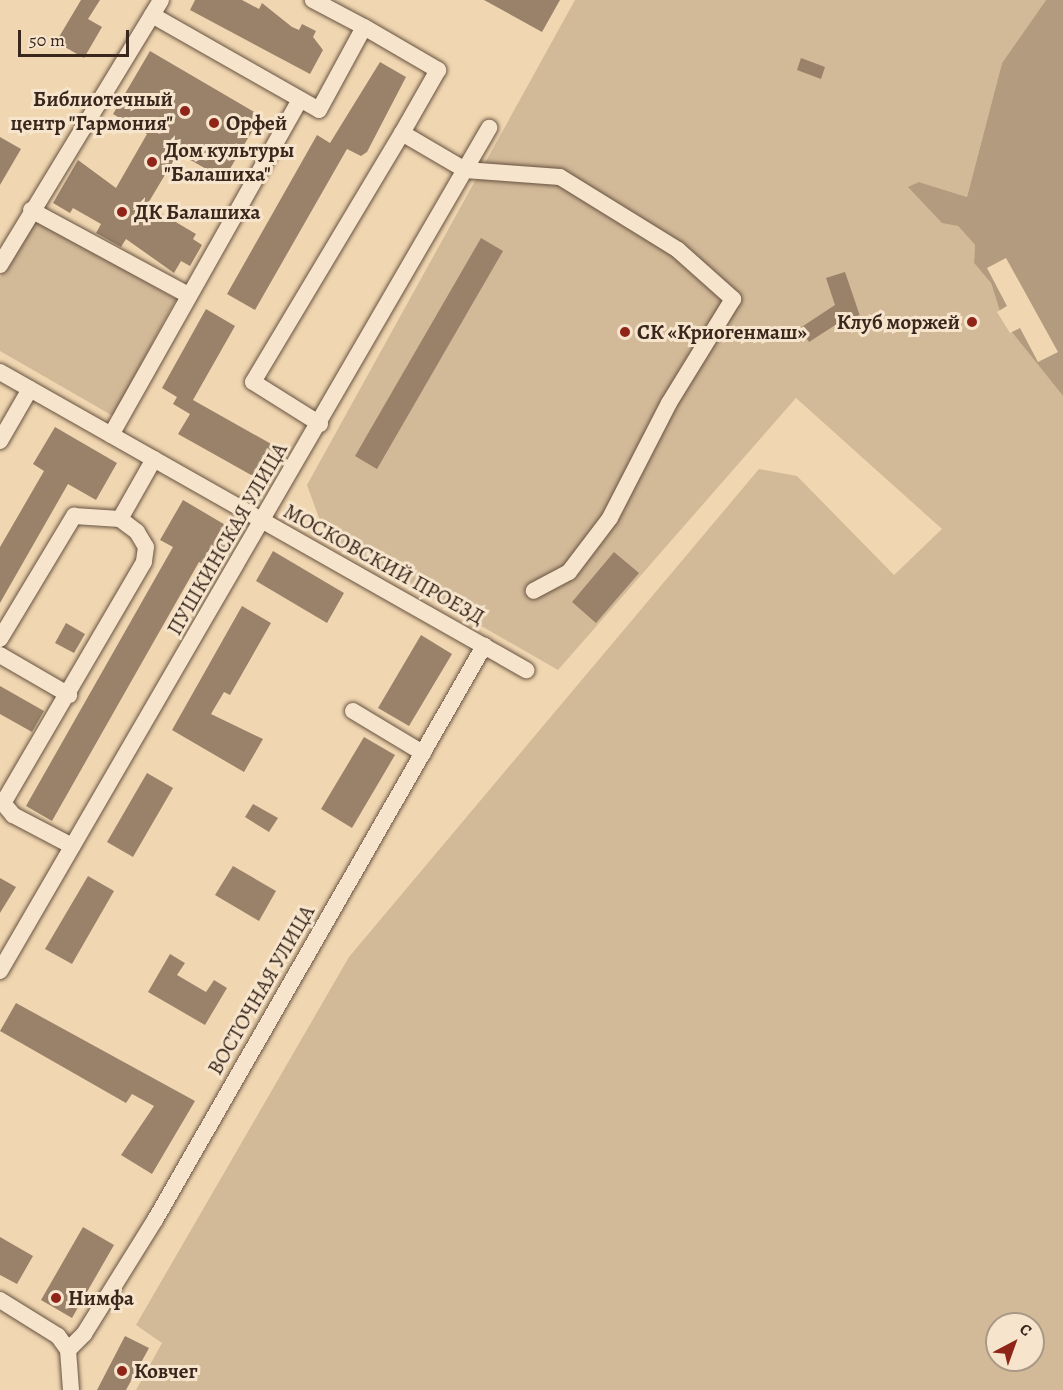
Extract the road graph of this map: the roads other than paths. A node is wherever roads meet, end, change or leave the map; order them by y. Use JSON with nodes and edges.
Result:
{"nodes":[{"id":1,"x":161,"y":0,"type":"edge"},
{"id":2,"x":313,"y":0,"type":"edge"},
{"id":3,"x":152,"y":15,"type":"junction"},
{"id":4,"x":363,"y":27,"type":"junction"},
{"id":5,"x":300,"y":100,"type":"junction"},
{"id":6,"x":489,"y":128,"type":"dead end"},
{"id":7,"x":402,"y":133,"type":"junction"},
{"id":8,"x":465,"y":170,"type":"junction"},
{"id":9,"x":31,"y":210,"type":"junction"},
{"id":10,"x":0,"y":265,"type":"edge"},
{"id":11,"x":188,"y":295,"type":"junction"},
{"id":12,"x":0,"y":372,"type":"edge"},
{"id":13,"x":30,"y":389,"type":"junction"},
{"id":14,"x":321,"y":424,"type":"junction"},
{"id":15,"x":111,"y":435,"type":"junction"},
{"id":16,"x":0,"y":441,"type":"edge"},
{"id":17,"x":154,"y":459,"type":"junction"},
{"id":18,"x":120,"y":519,"type":"junction"},
{"id":19,"x":264,"y":522,"type":"junction"},
{"id":20,"x":534,"y":591,"type":"dead end"},
{"id":21,"x":0,"y":639,"type":"edge"},
{"id":22,"x":484,"y":646,"type":"junction"},
{"id":23,"x":0,"y":655,"type":"edge"},
{"id":24,"x":525,"y":670,"type":"dead end"},
{"id":25,"x":69,"y":695,"type":"junction"},
{"id":26,"x":353,"y":711,"type":"dead end"},
{"id":27,"x":423,"y":753,"type":"junction"},
{"id":28,"x":72,"y":846,"type":"junction"},
{"id":29,"x":5,"y":950,"type":"edge"},
{"id":30,"x":0,"y":972,"type":"edge"},
{"id":31,"x":2,"y":1304,"type":"edge"},
{"id":32,"x":68,"y":1350,"type":"junction"},
{"id":33,"x":71,"y":1390,"type":"edge"}],
"edges":[{"from":1,"to":3,"type":"street"},
{"from":2,"to":4,"type":"street"},
{"from":3,"to":5,"type":"street"},
{"from":3,"to":9,"type":"street"},
{"from":4,"to":5,"type":"street"},
{"from":4,"to":7,"type":"street"},
{"from":5,"to":11,"type":"street"},
{"from":6,"to":8,"type":"street","name":"ПУШКИНСКАЯ УЛИЦА"},
{"from":7,"to":8,"type":"street"},
{"from":7,"to":14,"type":"street"},
{"from":8,"to":14,"type":"street","name":"ПУШКИНСКАЯ УЛИЦА"},
{"from":8,"to":20,"type":"street"},
{"from":9,"to":10,"type":"street"},
{"from":9,"to":11,"type":"street"},
{"from":11,"to":15,"type":"street"},
{"from":12,"to":13,"type":"street","name":"МОСКОВСКИЙ ПРОЕЗД"},
{"from":13,"to":15,"type":"street","name":"МОСКОВСКИЙ ПРОЕЗД"},
{"from":13,"to":16,"type":"street"},
{"from":14,"to":19,"type":"street","name":"ПУШКИНСКАЯ УЛИЦА"},
{"from":15,"to":17,"type":"street","name":"МОСКОВСКИЙ ПРОЕЗД"},
{"from":17,"to":18,"type":"street"},
{"from":17,"to":19,"type":"street","name":"МОСКОВСКИЙ ПРОЕЗД"},
{"from":18,"to":21,"type":"street"},
{"from":18,"to":25,"type":"street"},
{"from":19,"to":22,"type":"street","name":"МОСКОВСКИЙ ПРОЕЗД"},
{"from":19,"to":28,"type":"street","name":"ПУШКИНСКАЯ УЛИЦА"},
{"from":22,"to":24,"type":"street","name":"МОСКОВСКИЙ ПРОЕЗД"},
{"from":22,"to":27,"type":"street","name":"ВОСТОЧНАЯ УЛИЦА"},
{"from":23,"to":25,"type":"street"},
{"from":25,"to":28,"type":"street"},
{"from":26,"to":27,"type":"street"},
{"from":27,"to":32,"type":"street","name":"ВОСТОЧНАЯ УЛИЦА"},
{"from":28,"to":29,"type":"street","name":"ПУШКИНСКАЯ УЛИЦА"},
{"from":29,"to":30,"type":"street","name":"ПУШКИНСКАЯ УЛИЦА"},
{"from":31,"to":32,"type":"street"},
{"from":32,"to":33,"type":"street"}]}
